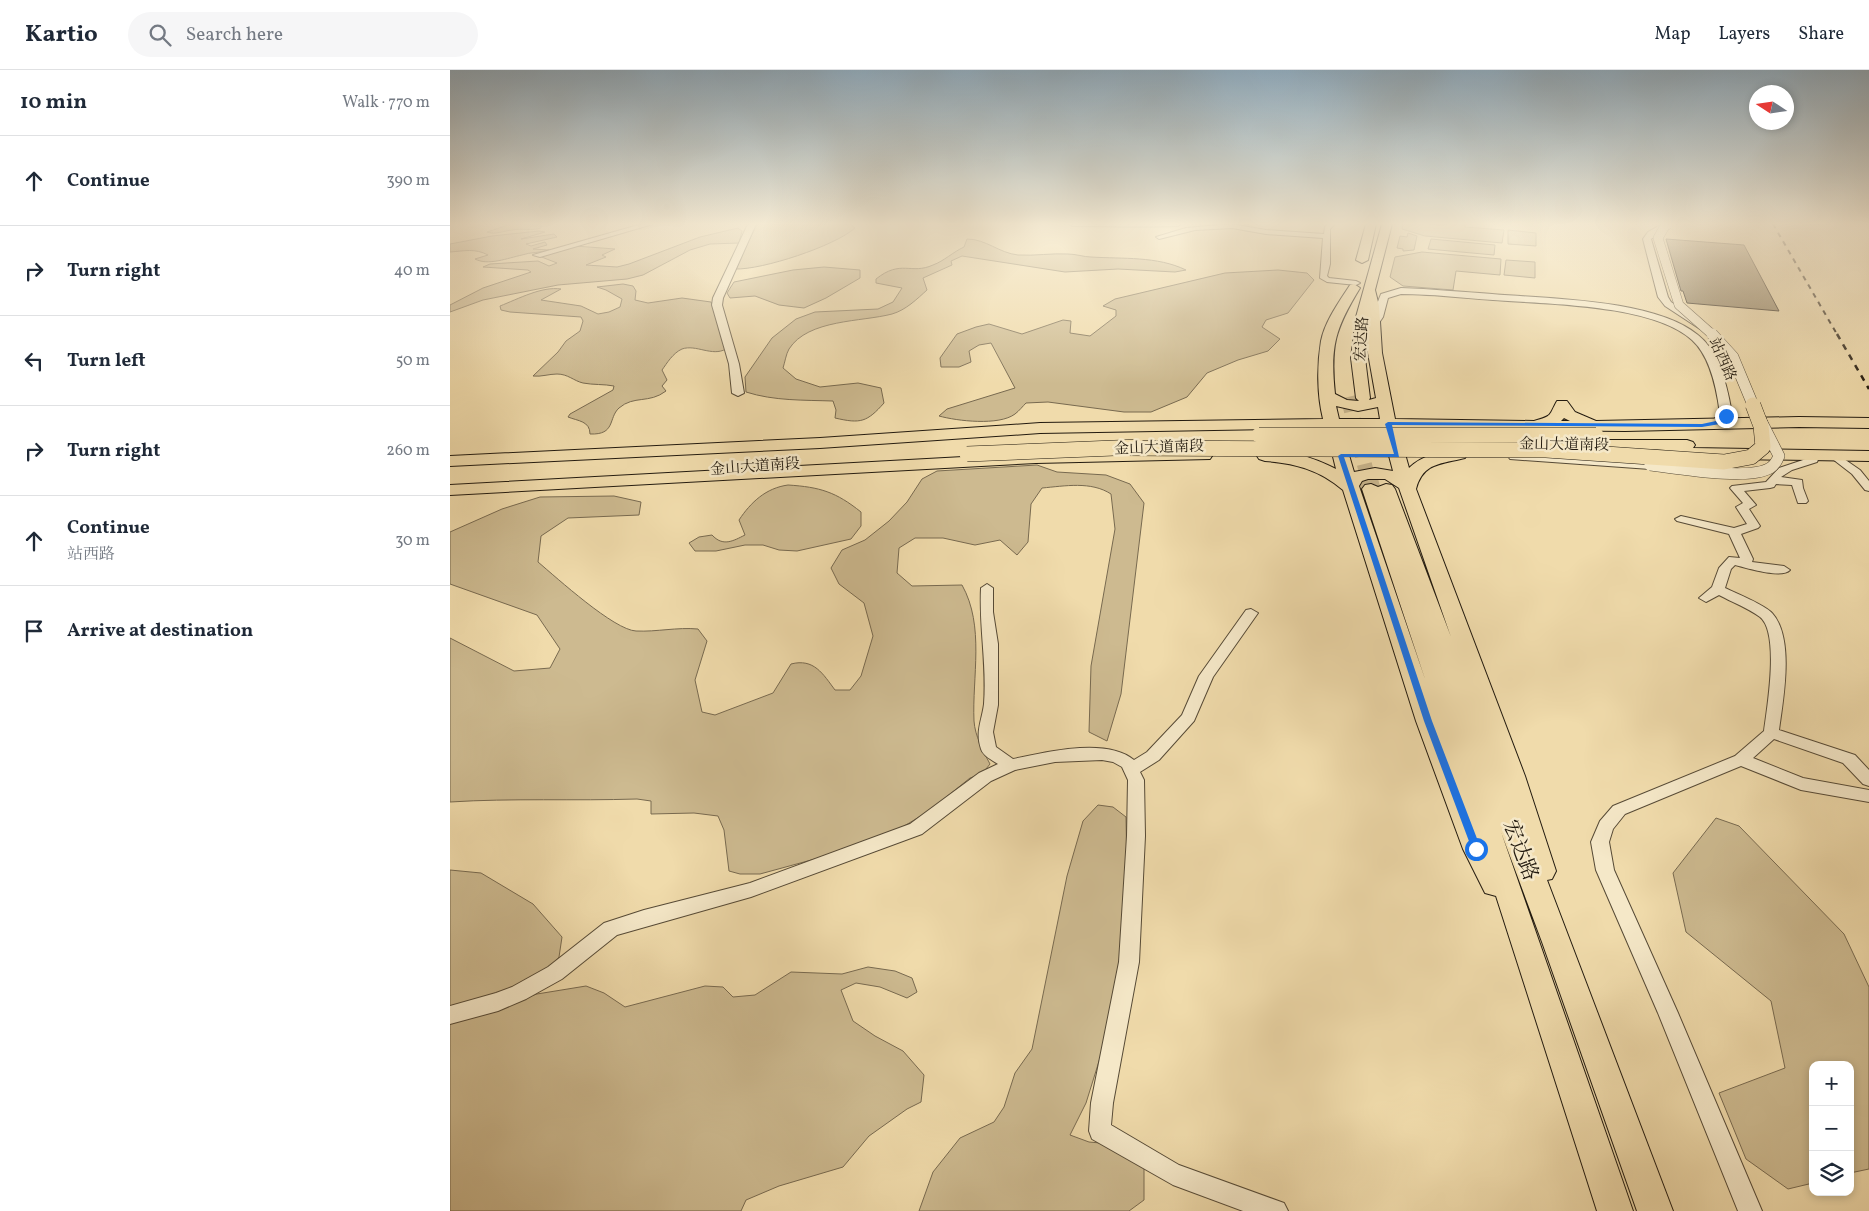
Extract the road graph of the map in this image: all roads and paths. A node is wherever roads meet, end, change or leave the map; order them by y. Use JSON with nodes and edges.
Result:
{"nodes":[{"id":1,"x":728,"y":277,"type":"edge"},
{"id":2,"x":1324,"y":277,"type":"edge"},
{"id":3,"x":1361,"y":277,"type":"edge"},
{"id":4,"x":1363,"y":277,"type":"edge"},
{"id":5,"x":1670,"y":277,"type":"edge"},
{"id":6,"x":1359,"y":287,"type":"junction"},
{"id":7,"x":1348,"y":324,"type":"dead end"},
{"id":8,"x":1374,"y":324,"type":"junction"},
{"id":9,"x":738,"y":393,"type":"dead end"},
{"id":10,"x":1327,"y":393,"type":"junction"},
{"id":11,"x":1362,"y":398,"type":"tunnel mouth"},
{"id":12,"x":1391,"y":405,"type":"junction"},
{"id":13,"x":1753,"y":405,"type":"junction"},
{"id":14,"x":1281,"y":423,"type":"junction"},
{"id":15,"x":1331,"y":423,"type":"junction"},
{"id":16,"x":1869,"y":423,"type":"edge"},
{"id":17,"x":1536,"y":425,"type":"junction"},
{"id":18,"x":1702,"y":426,"type":"junction"},
{"id":19,"x":1869,"y":434,"type":"edge"},
{"id":20,"x":1600,"y":435,"type":"junction"},
{"id":21,"x":820,"y":443,"type":"junction"},
{"id":22,"x":1869,"y":446,"type":"edge"},
{"id":23,"x":972,"y":448,"type":"junction"},
{"id":24,"x":1125,"y":448,"type":"junction"},
{"id":25,"x":1397,"y":455,"type":"junction"},
{"id":26,"x":1459,"y":455,"type":"junction"},
{"id":27,"x":1487,"y":455,"type":"junction"},
{"id":28,"x":1815,"y":455,"type":"junction"},
{"id":29,"x":1834,"y":455,"type":"junction"},
{"id":30,"x":1265,"y":456,"type":"junction"},
{"id":31,"x":1341,"y":456,"type":"junction"},
{"id":32,"x":1869,"y":456,"type":"edge"},
{"id":33,"x":450,"y":461,"type":"edge"},
{"id":34,"x":688,"y":463,"type":"junction"},
{"id":35,"x":1650,"y":465,"type":"joint"},
{"id":36,"x":798,"y":470,"type":"junction"},
{"id":37,"x":450,"y":471,"type":"edge"},
{"id":38,"x":1772,"y":480,"type":"junction"},
{"id":39,"x":450,"y":483,"type":"edge"},
{"id":40,"x":1384,"y":488,"type":"junction"},
{"id":41,"x":1869,"y":488,"type":"edge"},
{"id":42,"x":450,"y":490,"type":"edge"},
{"id":43,"x":1802,"y":501,"type":"dead end"},
{"id":44,"x":1680,"y":519,"type":"dead end"},
{"id":45,"x":1734,"y":532,"type":"junction"},
{"id":46,"x":1745,"y":564,"type":"junction"},
{"id":47,"x":1784,"y":570,"type":"dead end"},
{"id":48,"x":987,"y":588,"type":"dead end"},
{"id":49,"x":1250,"y":614,"type":"dead end"},
{"id":50,"x":1771,"y":733,"type":"junction"},
{"id":51,"x":1741,"y":760,"type":"junction"},
{"id":52,"x":1010,"y":765,"type":"junction"},
{"id":53,"x":1131,"y":770,"type":"junction"},
{"id":54,"x":1869,"y":780,"type":"edge"},
{"id":55,"x":1869,"y":796,"type":"edge"},
{"id":56,"x":450,"y":1015,"type":"edge"},
{"id":57,"x":1276,"y":1211,"type":"edge"},
{"id":58,"x":1615,"y":1211,"type":"edge"},
{"id":59,"x":1655,"y":1211,"type":"edge"},
{"id":60,"x":1750,"y":1211,"type":"edge"}],
"edges":[{"from":1,"to":9,"type":"street"},
{"from":2,"to":6,"type":"street"},
{"from":3,"to":6,"type":"main road","name":"宏达路"},
{"from":4,"to":6,"type":"main road","name":"宏达路"},
{"from":5,"to":13,"type":"street","bridge":true},
{"from":6,"to":7,"type":"main road","name":"宏达路"},
{"from":6,"to":8,"type":"main road"},
{"from":6,"to":10,"type":"main road"},
{"from":6,"to":11,"type":"main road","name":"宏达路"},
{"from":8,"to":12,"type":"main road"},
{"from":8,"to":18,"type":"street","name":"站西路"},
{"from":10,"to":12,"type":"main road"},
{"from":10,"to":14,"type":"main road"},
{"from":10,"to":15,"type":"main road"},
{"from":12,"to":15,"type":"main road"},
{"from":12,"to":17,"type":"main road"},
{"from":12,"to":25,"type":"main road"},
{"from":13,"to":24,"type":"main road","bridge":true},
{"from":13,"to":35,"type":"street","bridge":true},
{"from":14,"to":15,"type":"main road"},
{"from":14,"to":21,"type":"main road"},
{"from":15,"to":31,"type":"main road"},
{"from":16,"to":18,"type":"main road"},
{"from":17,"to":20,"type":"main road"},
{"from":17,"to":20,"type":"main road"},
{"from":18,"to":20,"type":"main road"},
{"from":19,"to":20,"type":"main road","name":"金山大道南段"},
{"from":20,"to":22,"type":"main road","name":"金山大道南段"},
{"from":20,"to":23,"type":"main road","name":"金山大道南段","bridge":true},
{"from":20,"to":24,"type":"main road","name":"金山大道南段","bridge":true},
{"from":21,"to":33,"type":"main road"},
{"from":21,"to":34,"type":"main road"},
{"from":23,"to":24,"type":"main road","name":"金山大道南段","bridge":true},
{"from":23,"to":34,"type":"main road","name":"金山大道南段"},
{"from":25,"to":26,"type":"main road"},
{"from":25,"to":31,"type":"main road"},
{"from":25,"to":40,"type":"main road"},
{"from":26,"to":27,"type":"main road"},
{"from":26,"to":40,"type":"main road"},
{"from":27,"to":28,"type":"main road"},
{"from":27,"to":35,"type":"street"},
{"from":28,"to":29,"type":"main road"},
{"from":28,"to":38,"type":"street"},
{"from":29,"to":32,"type":"main road"},
{"from":29,"to":41,"type":"street"},
{"from":30,"to":31,"type":"main road"},
{"from":30,"to":36,"type":"main road"},
{"from":30,"to":40,"type":"main road"},
{"from":31,"to":40,"type":"main road"},
{"from":34,"to":36,"type":"main road"},
{"from":34,"to":37,"type":"main road","name":"金山大道南段"},
{"from":34,"to":39,"type":"main road","name":"金山大道南段"},
{"from":36,"to":42,"type":"main road"},
{"from":38,"to":43,"type":"street"},
{"from":38,"to":45,"type":"street"},
{"from":40,"to":58,"type":"main road","name":"宏达路"},
{"from":40,"to":59,"type":"main road","name":"宏达路"},
{"from":44,"to":45,"type":"street"},
{"from":45,"to":46,"type":"street"},
{"from":46,"to":47,"type":"street"},
{"from":46,"to":50,"type":"street"},
{"from":48,"to":52,"type":"street"},
{"from":49,"to":53,"type":"street"},
{"from":50,"to":51,"type":"street"},
{"from":50,"to":54,"type":"street"},
{"from":51,"to":55,"type":"street"},
{"from":51,"to":60,"type":"street"},
{"from":52,"to":53,"type":"street"},
{"from":52,"to":56,"type":"street"},
{"from":53,"to":57,"type":"street"}]}
